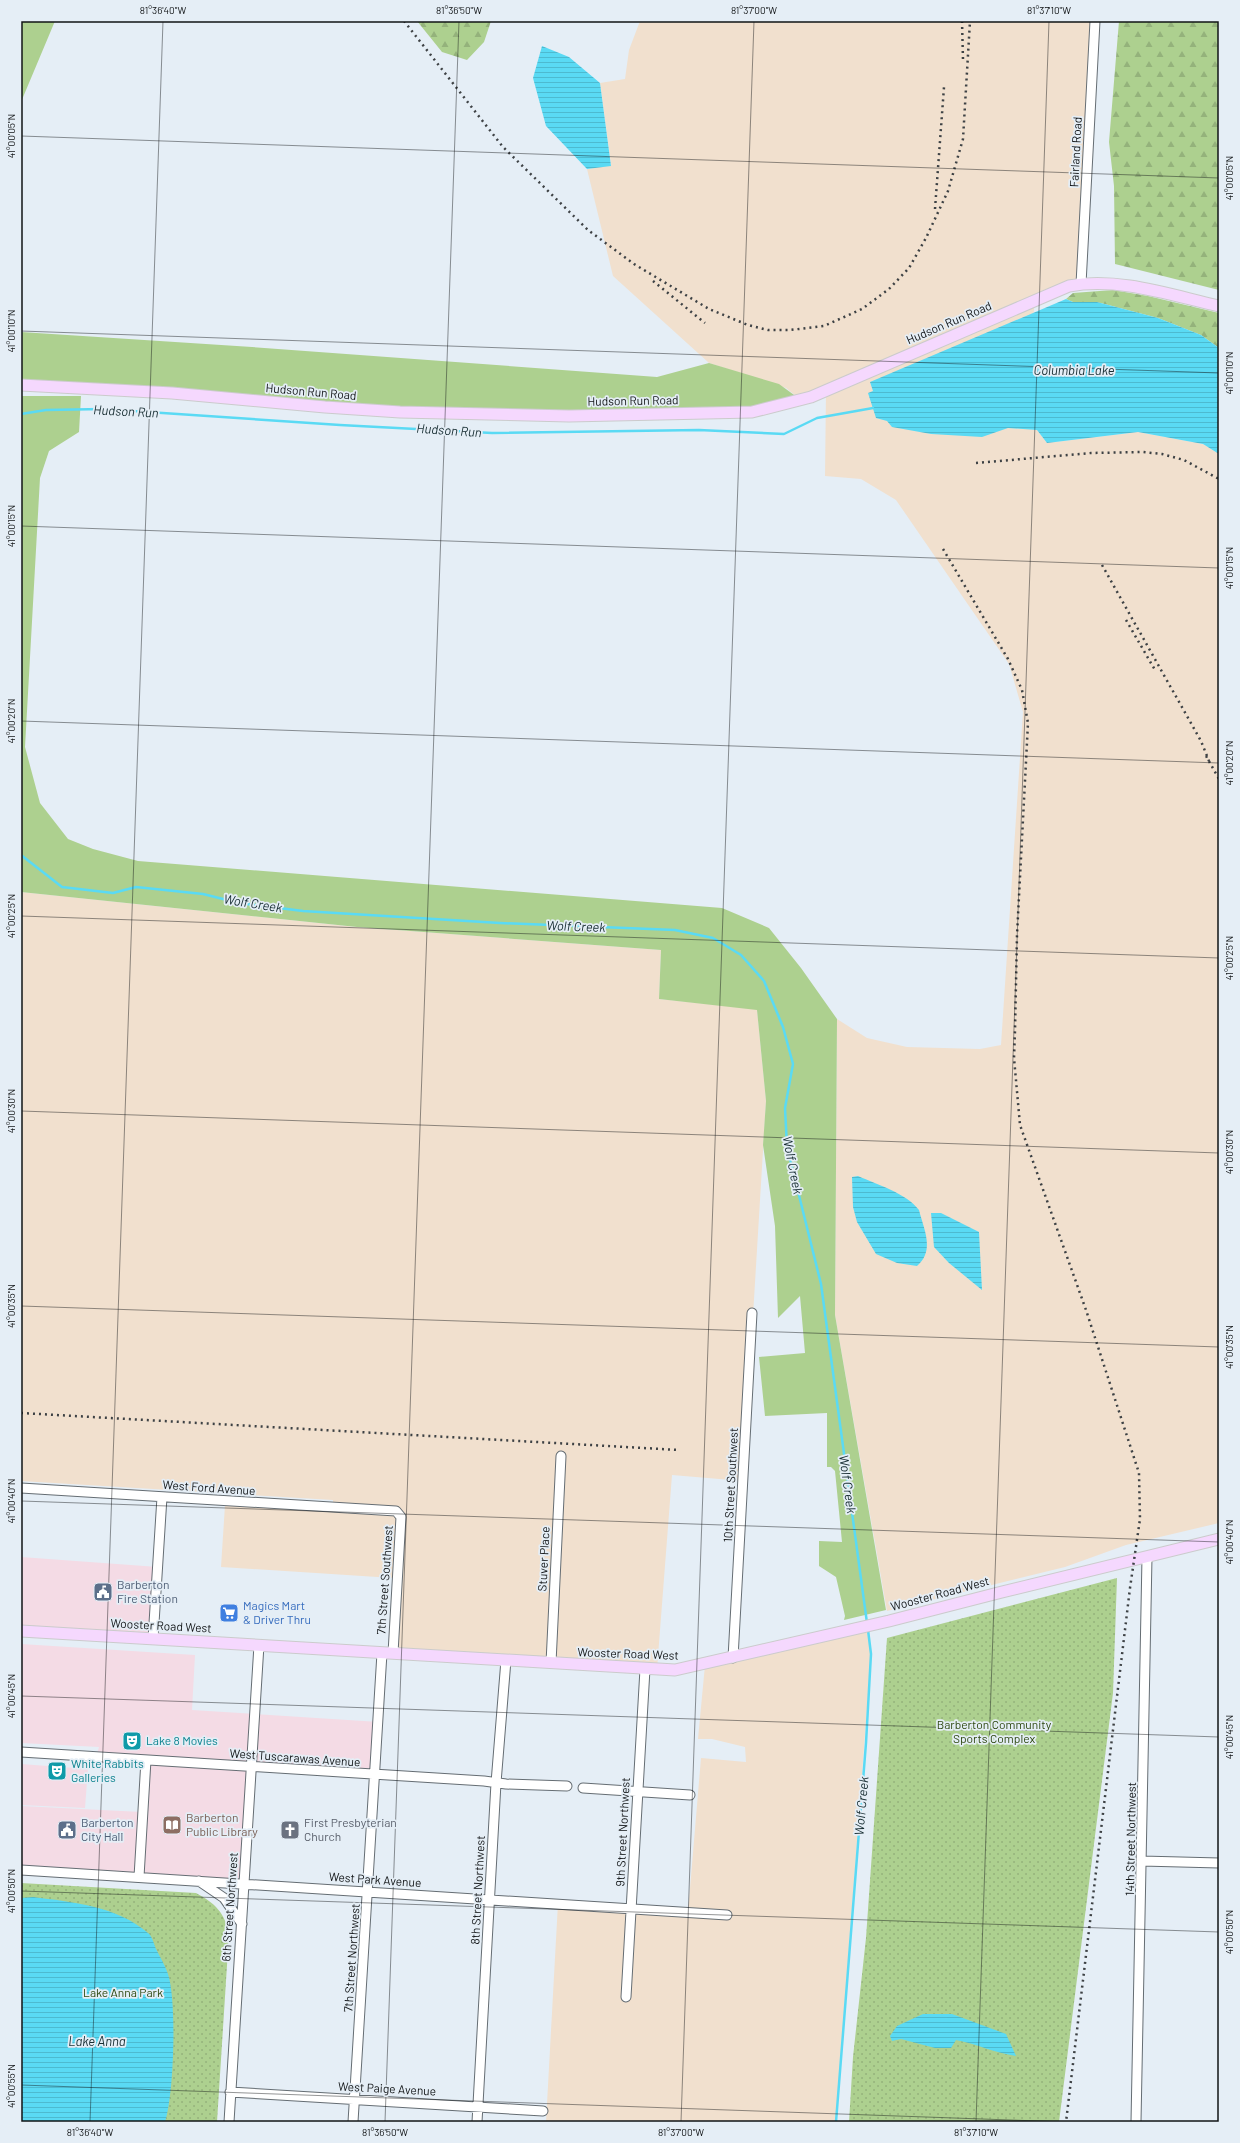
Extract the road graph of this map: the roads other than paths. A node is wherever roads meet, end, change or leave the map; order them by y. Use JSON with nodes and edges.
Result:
{"nodes":[{"id":1,"x":1095,"y":21,"type":"edge"},
{"id":2,"x":1081,"y":284,"type":"junction"},
{"id":3,"x":1219,"y":306,"type":"edge"},
{"id":4,"x":21,"y":385,"type":"edge"},
{"id":5,"x":752,"y":1313,"type":"dead end"},
{"id":6,"x":560,"y":1456,"type":"dead end"},
{"id":7,"x":21,"y":1488,"type":"edge"},
{"id":8,"x":162,"y":1497,"type":"junction"},
{"id":9,"x":396,"y":1511,"type":"joint"},
{"id":10,"x":1219,"y":1539,"type":"edge"},
{"id":11,"x":1147,"y":1557,"type":"junction"},
{"id":12,"x":21,"y":1631,"type":"edge"},
{"id":13,"x":153,"y":1639,"type":"junction"},
{"id":14,"x":259,"y":1645,"type":"junction"},
{"id":15,"x":388,"y":1653,"type":"junction"},
{"id":16,"x":732,"y":1658,"type":"junction"},
{"id":17,"x":506,"y":1660,"type":"junction"},
{"id":18,"x":551,"y":1663,"type":"junction"},
{"id":19,"x":645,"y":1669,"type":"junction"},
{"id":20,"x":21,"y":1752,"type":"edge"},
{"id":21,"x":146,"y":1760,"type":"junction"},
{"id":22,"x":250,"y":1767,"type":"junction"},
{"id":23,"x":375,"y":1775,"type":"junction"},
{"id":24,"x":496,"y":1783,"type":"junction"},
{"id":25,"x":567,"y":1786,"type":"dead end"},
{"id":26,"x":583,"y":1788,"type":"dead end"},
{"id":27,"x":638,"y":1790,"type":"junction"},
{"id":28,"x":690,"y":1795,"type":"dead end"},
{"id":29,"x":1142,"y":1861,"type":"junction"},
{"id":30,"x":1219,"y":1863,"type":"edge"},
{"id":31,"x":21,"y":1870,"type":"edge"},
{"id":32,"x":139,"y":1877,"type":"junction"},
{"id":33,"x":199,"y":1881,"type":"junction"},
{"id":34,"x":244,"y":1884,"type":"junction"},
{"id":35,"x":368,"y":1892,"type":"junction"},
{"id":36,"x":490,"y":1899,"type":"junction"},
{"id":37,"x":631,"y":1908,"type":"junction"},
{"id":38,"x":727,"y":1915,"type":"dead end"},
{"id":39,"x":242,"y":1924,"type":"junction"},
{"id":40,"x":626,"y":1997,"type":"dead end"},
{"id":41,"x":230,"y":2092,"type":"junction"},
{"id":42,"x":355,"y":2099,"type":"junction"},
{"id":43,"x":478,"y":2107,"type":"junction"},
{"id":44,"x":543,"y":2111,"type":"dead end"},
{"id":45,"x":229,"y":2122,"type":"edge"},
{"id":46,"x":353,"y":2122,"type":"edge"},
{"id":47,"x":477,"y":2122,"type":"edge"},
{"id":48,"x":1136,"y":2122,"type":"edge"}],
"edges":[{"from":1,"to":2,"type":"street","name":"Fairland Road"},
{"from":2,"to":3,"type":"main road","name":"Hudson Run Road"},
{"from":2,"to":4,"type":"main road","name":"Hudson Run Road"},
{"from":5,"to":16,"type":"street","name":"10th Street Southwest"},
{"from":6,"to":18,"type":"street","name":"Stuver Place"},
{"from":7,"to":8,"type":"street","name":"West Ford Avenue"},
{"from":8,"to":9,"type":"street","name":"West Ford Avenue"},
{"from":8,"to":13,"type":"street"},
{"from":9,"to":15,"type":"street","name":"7th Street Southwest"},
{"from":10,"to":11,"type":"main road","name":"Wooster Road West"},
{"from":11,"to":16,"type":"main road","name":"Wooster Road West"},
{"from":11,"to":29,"type":"street","name":"14th Street Northwest"},
{"from":12,"to":13,"type":"main road","name":"Wooster Road West"},
{"from":13,"to":14,"type":"main road","name":"Wooster Road West"},
{"from":14,"to":15,"type":"main road","name":"Wooster Road West"},
{"from":14,"to":22,"type":"street","name":"6th Street Northwest"},
{"from":15,"to":17,"type":"main road","name":"Wooster Road West"},
{"from":15,"to":23,"type":"street","name":"7th Street Northwest"},
{"from":16,"to":19,"type":"main road","name":"Wooster Road West"},
{"from":17,"to":18,"type":"main road","name":"Wooster Road West"},
{"from":17,"to":24,"type":"street","name":"8th Street Northwest"},
{"from":18,"to":19,"type":"main road","name":"Wooster Road West"},
{"from":19,"to":27,"type":"street","name":"9th Street Northwest"},
{"from":20,"to":21,"type":"street","name":"West Tuscarawas Avenue"},
{"from":21,"to":22,"type":"street","name":"West Tuscarawas Avenue"},
{"from":21,"to":32,"type":"street"},
{"from":22,"to":23,"type":"street","name":"West Tuscarawas Avenue"},
{"from":22,"to":34,"type":"street","name":"6th Street Northwest"},
{"from":23,"to":24,"type":"street","name":"West Tuscarawas Avenue"},
{"from":23,"to":35,"type":"street","name":"7th Street Northwest"},
{"from":24,"to":25,"type":"street","name":"West Tuscarawas Avenue"},
{"from":24,"to":36,"type":"street","name":"8th Street Northwest"},
{"from":26,"to":27,"type":"street"},
{"from":27,"to":28,"type":"street"},
{"from":27,"to":37,"type":"street","name":"9th Street Northwest"},
{"from":29,"to":30,"type":"street"},
{"from":29,"to":48,"type":"street","name":"14th Street Northwest"},
{"from":31,"to":32,"type":"street","name":"West Park Avenue"},
{"from":32,"to":33,"type":"street","name":"West Park Avenue"},
{"from":33,"to":34,"type":"street","name":"West Park Avenue"},
{"from":33,"to":39,"type":"street"},
{"from":34,"to":35,"type":"street","name":"West Park Avenue"},
{"from":34,"to":39,"type":"street","name":"6th Street Northwest"},
{"from":35,"to":36,"type":"street","name":"West Park Avenue"},
{"from":35,"to":42,"type":"street","name":"7th Street Northwest"},
{"from":36,"to":37,"type":"street","name":"West Park Avenue"},
{"from":36,"to":43,"type":"street","name":"8th Street Northwest"},
{"from":37,"to":38,"type":"street","name":"West Park Avenue"},
{"from":37,"to":40,"type":"street","name":"9th Street Northwest"},
{"from":39,"to":41,"type":"street","name":"6th Street Northwest"},
{"from":41,"to":42,"type":"street","name":"West Paige Avenue"},
{"from":41,"to":45,"type":"street","name":"6th Street Northwest"},
{"from":42,"to":43,"type":"street","name":"West Paige Avenue"},
{"from":42,"to":46,"type":"street","name":"7th Street Northwest"},
{"from":43,"to":44,"type":"street","name":"West Paige Avenue"},
{"from":43,"to":47,"type":"street","name":"8th Street Northwest"}]}
